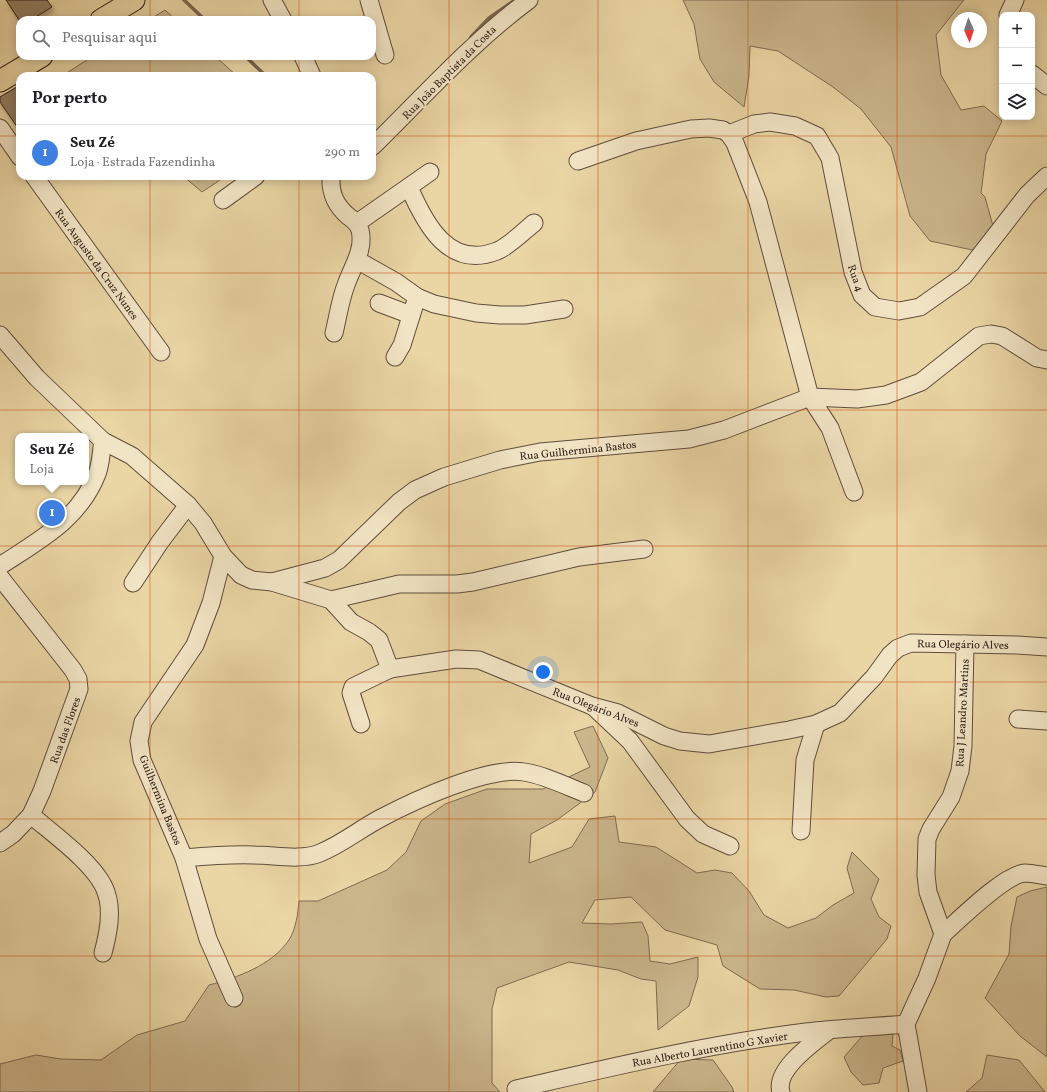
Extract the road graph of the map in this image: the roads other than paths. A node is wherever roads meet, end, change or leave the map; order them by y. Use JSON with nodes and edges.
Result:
{"nodes":[{"id":1,"x":134,"y":0,"type":"edge"},
{"id":2,"x":272,"y":0,"type":"edge"},
{"id":3,"x":369,"y":0,"type":"edge"},
{"id":4,"x":529,"y":0,"type":"edge"},
{"id":5,"x":1015,"y":0,"type":"edge"},
{"id":6,"x":1009,"y":12,"type":"edge"},
{"id":7,"x":108,"y":16,"type":"edge"},
{"id":8,"x":281,"y":16,"type":"edge"},
{"id":9,"x":374,"y":16,"type":"edge"},
{"id":10,"x":376,"y":24,"type":"edge"},
{"id":11,"x":385,"y":55,"type":"dead end"},
{"id":12,"x":35,"y":60,"type":"edge"},
{"id":13,"x":305,"y":60,"type":"edge"},
{"id":14,"x":310,"y":72,"type":"edge"},
{"id":15,"x":1035,"y":76,"type":"edge"},
{"id":16,"x":0,"y":81,"type":"edge"},
{"id":17,"x":1047,"y":86,"type":"edge"},
{"id":18,"x":0,"y":128,"type":"edge"},
{"id":19,"x":729,"y":134,"type":"junction"},
{"id":20,"x":376,"y":143,"type":"edge"},
{"id":21,"x":16,"y":151,"type":"edge"},
{"id":22,"x":578,"y":161,"type":"dead end"},
{"id":23,"x":430,"y":172,"type":"dead end"},
{"id":24,"x":1047,"y":176,"type":"edge"},
{"id":25,"x":37,"y":180,"type":"edge"},
{"id":26,"x":250,"y":180,"type":"edge"},
{"id":27,"x":331,"y":180,"type":"edge"},
{"id":28,"x":409,"y":187,"type":"junction"},
{"id":29,"x":223,"y":200,"type":"dead end"},
{"id":30,"x":356,"y":223,"type":"junction"},
{"id":31,"x":534,"y":223,"type":"dead end"},
{"id":32,"x":357,"y":260,"type":"junction"},
{"id":33,"x":417,"y":297,"type":"junction"},
{"id":34,"x":379,"y":302,"type":"dead end"},
{"id":35,"x":564,"y":309,"type":"dead end"},
{"id":36,"x":412,"y":315,"type":"junction"},
{"id":37,"x":334,"y":332,"type":"dead end"},
{"id":38,"x":0,"y":335,"type":"edge"},
{"id":39,"x":161,"y":352,"type":"dead end"},
{"id":40,"x":395,"y":357,"type":"dead end"},
{"id":41,"x":1047,"y":360,"type":"edge"},
{"id":42,"x":810,"y":397,"type":"junction"},
{"id":43,"x":102,"y":441,"type":"junction"},
{"id":44,"x":854,"y":492,"type":"dead end"},
{"id":45,"x":188,"y":505,"type":"junction"},
{"id":46,"x":644,"y":549,"type":"dead end"},
{"id":47,"x":223,"y":556,"type":"junction"},
{"id":48,"x":0,"y":566,"type":"edge"},
{"id":49,"x":0,"y":576,"type":"edge"},
{"id":50,"x":272,"y":582,"type":"junction"},
{"id":51,"x":132,"y":583,"type":"dead end"},
{"id":52,"x":331,"y":600,"type":"junction"},
{"id":53,"x":965,"y":644,"type":"junction"},
{"id":54,"x":1047,"y":648,"type":"edge"},
{"id":55,"x":390,"y":669,"type":"junction"},
{"id":56,"x":592,"y":706,"type":"junction"},
{"id":57,"x":1018,"y":720,"type":"dead end"},
{"id":58,"x":1047,"y":721,"type":"edge"},
{"id":59,"x":361,"y":724,"type":"dead end"},
{"id":60,"x":816,"y":724,"type":"junction"},
{"id":61,"x":584,"y":793,"type":"dead end"},
{"id":62,"x":31,"y":815,"type":"junction"},
{"id":63,"x":801,"y":831,"type":"dead end"},
{"id":64,"x":0,"y":843,"type":"edge"},
{"id":65,"x":730,"y":846,"type":"dead end"},
{"id":66,"x":184,"y":858,"type":"junction"},
{"id":67,"x":1044,"y":873,"type":"edge"},
{"id":68,"x":943,"y":934,"type":"junction"},
{"id":69,"x":103,"y":953,"type":"dead end"},
{"id":70,"x":234,"y":998,"type":"dead end"},
{"id":71,"x":906,"y":1024,"type":"junction"},
{"id":72,"x":828,"y":1030,"type":"junction"},
{"id":73,"x":516,"y":1089,"type":"dead end"},
{"id":74,"x":781,"y":1092,"type":"edge"},
{"id":75,"x":918,"y":1092,"type":"edge"}],
"edges":[{"from":1,"to":7,"type":"main road"},
{"from":2,"to":8,"type":"street"},
{"from":3,"to":9,"type":"street"},
{"from":4,"to":20,"type":"street","name":"Rua João Baptista da Costa"},
{"from":5,"to":6,"type":"street"},
{"from":10,"to":11,"type":"street"},
{"from":12,"to":16,"type":"main road"},
{"from":13,"to":14,"type":"street"},
{"from":15,"to":17,"type":"street"},
{"from":18,"to":21,"type":"street"},
{"from":19,"to":22,"type":"street"},
{"from":19,"to":24,"type":"street","name":"Rua 4"},
{"from":19,"to":42,"type":"street"},
{"from":23,"to":28,"type":"street"},
{"from":25,"to":39,"type":"street","name":"Rua Augusto da Cruz Nunes"},
{"from":26,"to":29,"type":"street"},
{"from":27,"to":30,"type":"street"},
{"from":28,"to":30,"type":"street"},
{"from":28,"to":31,"type":"street"},
{"from":30,"to":32,"type":"street"},
{"from":32,"to":33,"type":"street"},
{"from":32,"to":37,"type":"street"},
{"from":33,"to":35,"type":"street"},
{"from":33,"to":36,"type":"street"},
{"from":34,"to":36,"type":"street"},
{"from":36,"to":40,"type":"street"},
{"from":38,"to":43,"type":"street","name":"Rua Guilhermina Bastos"},
{"from":41,"to":42,"type":"street"},
{"from":42,"to":44,"type":"street"},
{"from":42,"to":50,"type":"street","name":"Rua Guilhermina Bastos"},
{"from":43,"to":45,"type":"street","name":"Rua Guilhermina Bastos"},
{"from":43,"to":48,"type":"street"},
{"from":45,"to":47,"type":"street","name":"Rua Guilhermina Bastos"},
{"from":45,"to":51,"type":"street"},
{"from":46,"to":52,"type":"street"},
{"from":47,"to":50,"type":"street","name":"Rua Guilhermina Bastos"},
{"from":47,"to":66,"type":"street","name":"Guilhermina Bastos"},
{"from":49,"to":62,"type":"street","name":"Rua das Flores"},
{"from":50,"to":52,"type":"street"},
{"from":52,"to":55,"type":"street"},
{"from":53,"to":54,"type":"street","name":"Rua Olegário Alves"},
{"from":53,"to":60,"type":"street","name":"Rua Olegário Alves"},
{"from":53,"to":68,"type":"street","name":"Rua J Leandro Martins"},
{"from":55,"to":56,"type":"street","name":"Rua Olegário Alves"},
{"from":55,"to":59,"type":"street","name":"Rua Olegário Alves"},
{"from":56,"to":60,"type":"street","name":"Rua Olegário Alves"},
{"from":56,"to":65,"type":"street"},
{"from":57,"to":58,"type":"street"},
{"from":60,"to":63,"type":"street"},
{"from":61,"to":66,"type":"street","name":"Guilhermina Bastos"},
{"from":62,"to":64,"type":"street","name":"Rua das Flores"},
{"from":62,"to":69,"type":"street"},
{"from":66,"to":70,"type":"street"},
{"from":67,"to":68,"type":"street"},
{"from":68,"to":71,"type":"street"},
{"from":71,"to":72,"type":"street","name":"Rua Alberto Laurentino G Xavier"},
{"from":71,"to":75,"type":"street"},
{"from":72,"to":73,"type":"street","name":"Rua Alberto Laurentino G Xavier"},
{"from":72,"to":74,"type":"street"}]}
